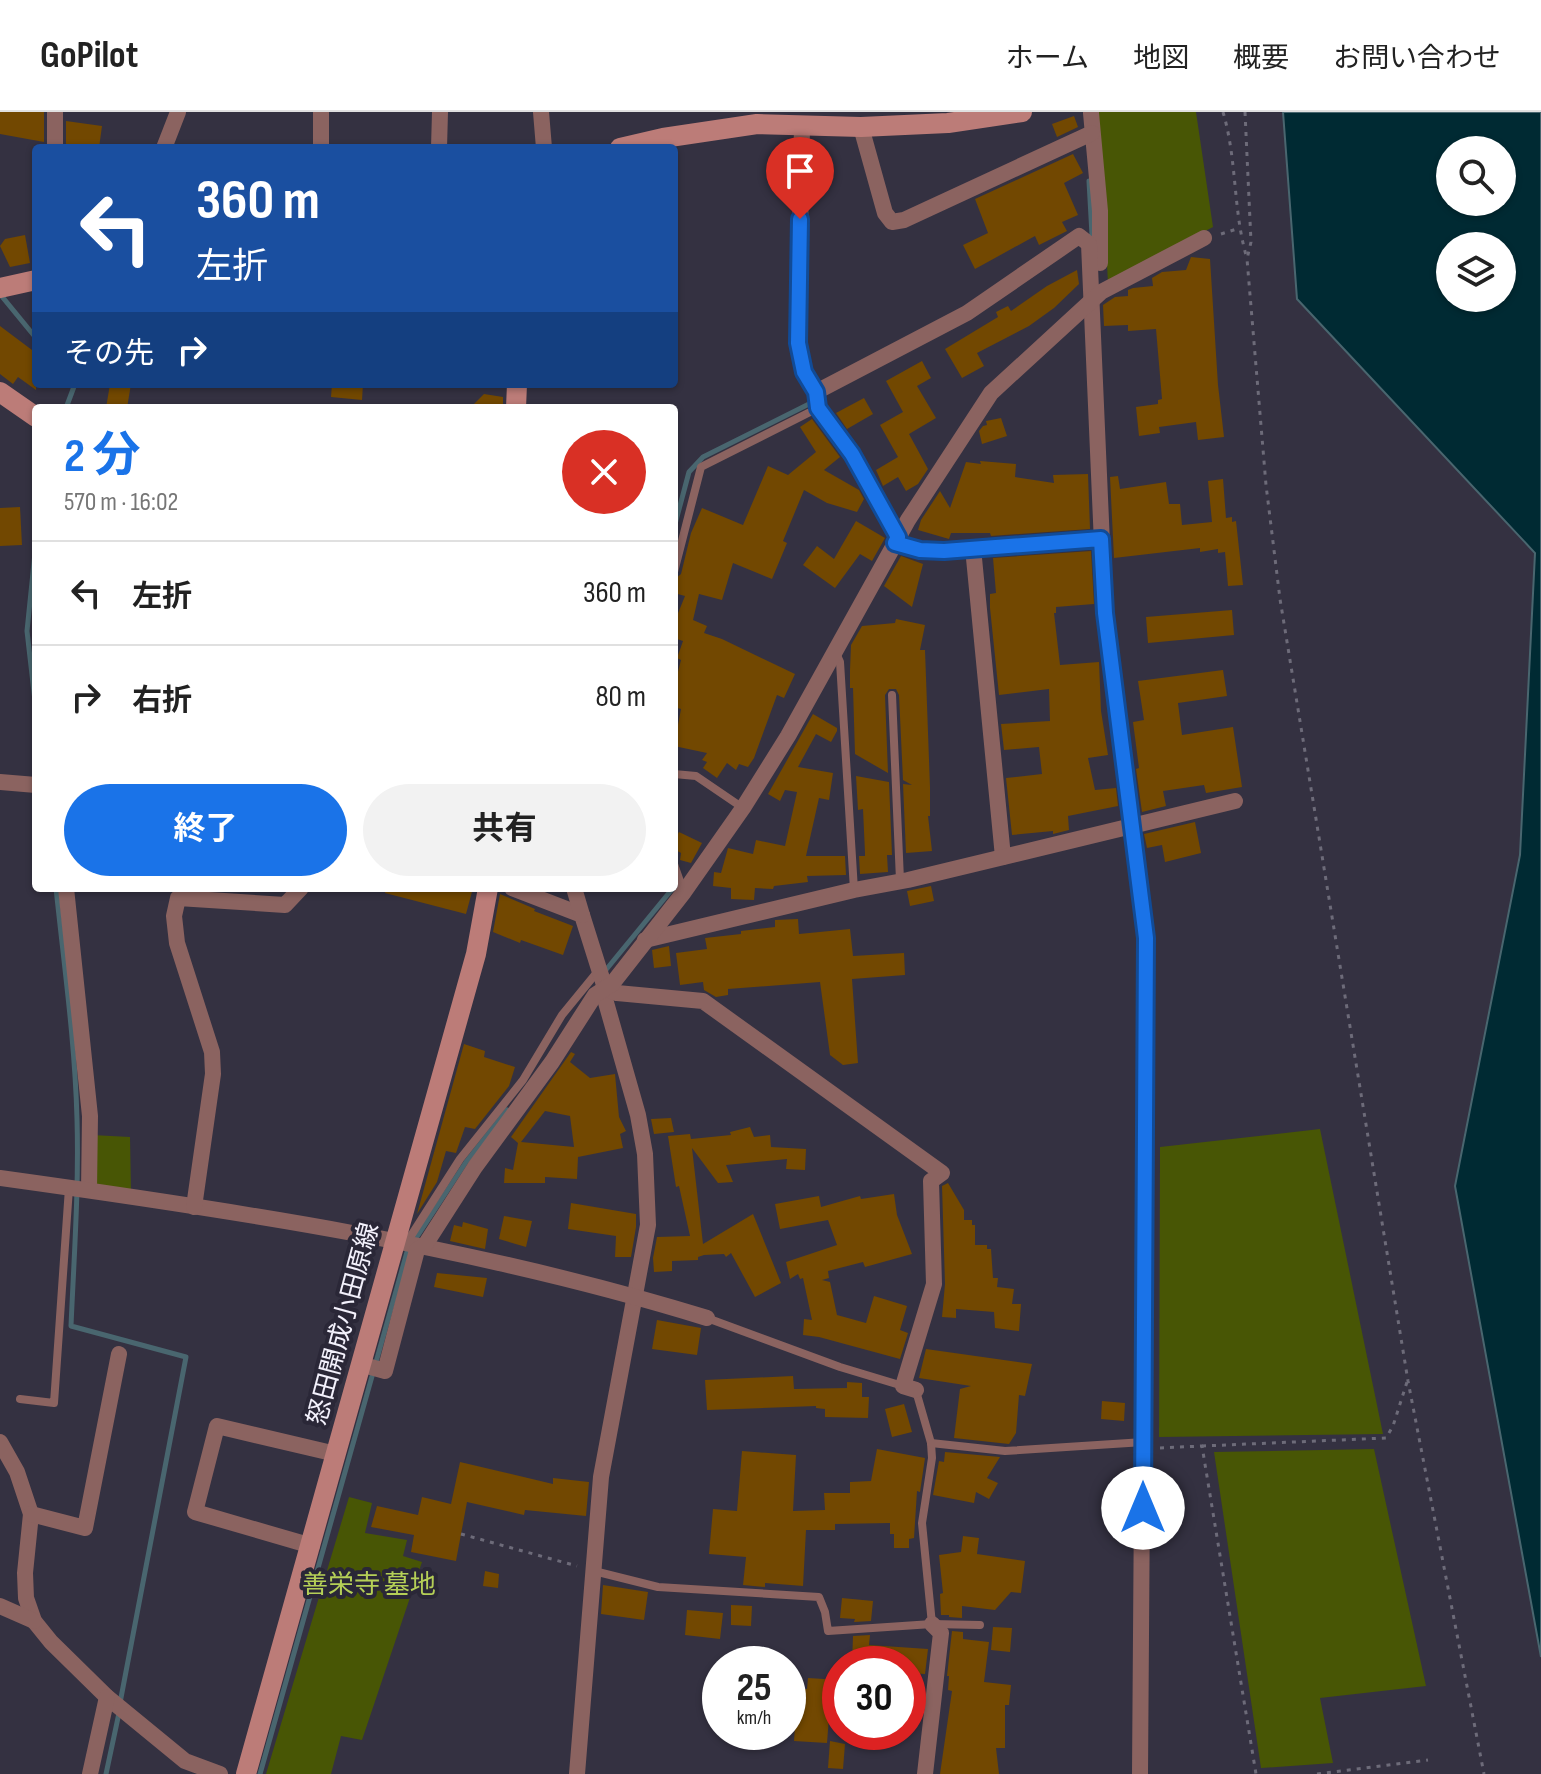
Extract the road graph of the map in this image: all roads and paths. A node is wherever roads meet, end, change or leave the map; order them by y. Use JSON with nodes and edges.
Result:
{"nodes":[{"id":1,"x":55,"y":112,"type":"edge"},
{"id":2,"x":178,"y":112,"type":"edge"},
{"id":3,"x":321,"y":112,"type":"edge"},
{"id":4,"x":440,"y":112,"type":"edge"},
{"id":5,"x":541,"y":112,"type":"edge"},
{"id":6,"x":1022,"y":112,"type":"edge"},
{"id":7,"x":1223,"y":112,"type":"edge"},
{"id":8,"x":1245,"y":112,"type":"edge"},
{"id":9,"x":1091,"y":113,"type":"edge"},
{"id":10,"x":825,"y":119,"type":"edge"},
{"id":11,"x":802,"y":126,"type":"junction"},
{"id":12,"x":861,"y":127,"type":"junction"},
{"id":13,"x":1092,"y":133,"type":"junction"},
{"id":14,"x":55,"y":144,"type":"edge"},
{"id":15,"x":166,"y":144,"type":"edge"},
{"id":16,"x":321,"y":144,"type":"edge"},
{"id":17,"x":439,"y":144,"type":"edge"},
{"id":18,"x":544,"y":144,"type":"edge"},
{"id":19,"x":637,"y":144,"type":"edge"},
{"id":20,"x":1240,"y":228,"type":"junction"},
{"id":21,"x":1204,"y":238,"type":"joint"},
{"id":22,"x":1094,"y":243,"type":"junction"},
{"id":23,"x":1247,"y":259,"type":"junction"},
{"id":24,"x":32,"y":281,"type":"edge"},
{"id":25,"x":0,"y":288,"type":"edge"},
{"id":26,"x":1096,"y":297,"type":"junction"},
{"id":27,"x":0,"y":392,"type":"edge"},
{"id":28,"x":817,"y":400,"type":"junction"},
{"id":29,"x":32,"y":414,"type":"edge"},
{"id":30,"x":1101,"y":539,"type":"junction"},
{"id":31,"x":897,"y":540,"type":"junction"},
{"id":32,"x":973,"y":548,"type":"junction"},
{"id":33,"x":678,"y":556,"type":"edge"},
{"id":34,"x":834,"y":651,"type":"junction"},
{"id":35,"x":892,"y":695,"type":"dead end"},
{"id":36,"x":678,"y":774,"type":"edge"},
{"id":37,"x":0,"y":782,"type":"edge"},
{"id":38,"x":32,"y":785,"type":"edge"},
{"id":39,"x":1235,"y":801,"type":"dead end"},
{"id":40,"x":743,"y":808,"type":"junction"},
{"id":41,"x":1131,"y":825,"type":"junction"},
{"id":42,"x":1003,"y":857,"type":"junction"},
{"id":43,"x":678,"y":875,"type":"edge"},
{"id":44,"x":900,"y":880,"type":"junction"},
{"id":45,"x":854,"y":890,"type":"junction"},
{"id":46,"x":66,"y":892,"type":"edge"},
{"id":47,"x":297,"y":892,"type":"edge"},
{"id":48,"x":487,"y":892,"type":"edge"},
{"id":49,"x":522,"y":892,"type":"edge"},
{"id":50,"x":575,"y":892,"type":"edge"},
{"id":51,"x":684,"y":892,"type":"junction"},
{"id":52,"x":582,"y":915,"type":"junction"},
{"id":53,"x":645,"y":940,"type":"junction"},
{"id":54,"x":602,"y":979,"type":"junction"},
{"id":55,"x":0,"y":1178,"type":"edge"},
{"id":56,"x":69,"y":1188,"type":"junction"},
{"id":57,"x":89,"y":1190,"type":"junction"},
{"id":58,"x":194,"y":1207,"type":"junction"},
{"id":59,"x":411,"y":1243,"type":"junction"},
{"id":60,"x":636,"y":1296,"type":"junction"},
{"id":61,"x":707,"y":1318,"type":"joint"},
{"id":62,"x":119,"y":1354,"type":"dead end"},
{"id":63,"x":360,"y":1364,"type":"junction"},
{"id":64,"x":1408,"y":1381,"type":"junction"},
{"id":65,"x":909,"y":1388,"type":"junction"},
{"id":66,"x":20,"y":1399,"type":"dead end"},
{"id":67,"x":0,"y":1442,"type":"edge"},
{"id":68,"x":931,"y":1443,"type":"junction"},
{"id":69,"x":1144,"y":1445,"type":"junction"},
{"id":70,"x":1202,"y":1446,"type":"junction"},
{"id":71,"x":336,"y":1454,"type":"junction"},
{"id":72,"x":31,"y":1514,"type":"junction"},
{"id":73,"x":461,"y":1534,"type":"dead end"},
{"id":74,"x":312,"y":1546,"type":"junction"},
{"id":75,"x":593,"y":1571,"type":"junction"},
{"id":76,"x":0,"y":1606,"type":"edge"},
{"id":77,"x":34,"y":1621,"type":"junction"},
{"id":78,"x":932,"y":1624,"type":"junction"},
{"id":79,"x":980,"y":1625,"type":"dead end"},
{"id":80,"x":107,"y":1697,"type":"junction"},
{"id":81,"x":1428,"y":1760,"type":"dead end"},
{"id":82,"x":90,"y":1774,"type":"edge"},
{"id":83,"x":220,"y":1774,"type":"edge"},
{"id":84,"x":246,"y":1774,"type":"edge"},
{"id":85,"x":577,"y":1774,"type":"edge"},
{"id":86,"x":925,"y":1774,"type":"edge"},
{"id":87,"x":1140,"y":1774,"type":"edge"},
{"id":88,"x":1256,"y":1774,"type":"edge"},
{"id":89,"x":1317,"y":1774,"type":"edge"},
{"id":90,"x":1484,"y":1774,"type":"edge"}],
"edges":[{"from":1,"to":14,"type":"street"},
{"from":2,"to":15,"type":"street"},
{"from":3,"to":16,"type":"street"},
{"from":4,"to":17,"type":"street"},
{"from":5,"to":18,"type":"street"},
{"from":6,"to":12,"type":"main road"},
{"from":7,"to":20,"type":"path"},
{"from":8,"to":23,"type":"path"},
{"from":9,"to":13,"type":"street"},
{"from":10,"to":11,"type":"main road"},
{"from":10,"to":12,"type":"main road"},
{"from":11,"to":19,"type":"main road"},
{"from":11,"to":28,"type":"street"},
{"from":12,"to":13,"type":"street"},
{"from":13,"to":22,"type":"street"},
{"from":20,"to":21,"type":"path"},
{"from":20,"to":23,"type":"path"},
{"from":21,"to":26,"type":"street"},
{"from":22,"to":26,"type":"street"},
{"from":22,"to":28,"type":"street"},
{"from":23,"to":64,"type":"path"},
{"from":24,"to":25,"type":"main road"},
{"from":26,"to":30,"type":"street"},
{"from":26,"to":31,"type":"street"},
{"from":27,"to":29,"type":"main road"},
{"from":28,"to":31,"type":"street"},
{"from":28,"to":33,"type":"lane"},
{"from":30,"to":32,"type":"street"},
{"from":30,"to":41,"type":"street"},
{"from":31,"to":32,"type":"street"},
{"from":31,"to":34,"type":"street"},
{"from":32,"to":42,"type":"street"},
{"from":34,"to":40,"type":"street"},
{"from":34,"to":45,"type":"lane"},
{"from":35,"to":44,"type":"lane"},
{"from":36,"to":40,"type":"lane"},
{"from":37,"to":38,"type":"street"},
{"from":39,"to":41,"type":"street"},
{"from":40,"to":51,"type":"street"},
{"from":41,"to":42,"type":"street"},
{"from":41,"to":69,"type":"street"},
{"from":42,"to":44,"type":"street"},
{"from":43,"to":51,"type":"lane"},
{"from":44,"to":45,"type":"street"},
{"from":45,"to":53,"type":"street"},
{"from":46,"to":57,"type":"street"},
{"from":47,"to":58,"type":"street"},
{"from":48,"to":59,"type":"main road","name":"怒田開成小田原線"},
{"from":49,"to":52,"type":"street"},
{"from":50,"to":52,"type":"street"},
{"from":51,"to":53,"type":"street"},
{"from":52,"to":54,"type":"street"},
{"from":53,"to":54,"type":"street"},
{"from":54,"to":59,"type":"street"},
{"from":54,"to":60,"type":"street"},
{"from":54,"to":65,"type":"street"},
{"from":55,"to":56,"type":"street"},
{"from":56,"to":57,"type":"street"},
{"from":56,"to":66,"type":"lane"},
{"from":57,"to":58,"type":"street"},
{"from":58,"to":59,"type":"street"},
{"from":59,"to":60,"type":"street"},
{"from":59,"to":63,"type":"main road","name":"怒田開成小田原線"},
{"from":59,"to":63,"type":"street"},
{"from":60,"to":61,"type":"street"},
{"from":60,"to":75,"type":"street"},
{"from":61,"to":65,"type":"lane"},
{"from":62,"to":72,"type":"street"},
{"from":63,"to":71,"type":"main road","name":"怒田開成小田原線"},
{"from":64,"to":70,"type":"path"},
{"from":64,"to":90,"type":"path"},
{"from":65,"to":68,"type":"lane"},
{"from":67,"to":72,"type":"street"},
{"from":68,"to":69,"type":"lane"},
{"from":68,"to":78,"type":"lane"},
{"from":69,"to":70,"type":"path"},
{"from":69,"to":87,"type":"street"},
{"from":70,"to":88,"type":"path"},
{"from":71,"to":74,"type":"main road","name":"怒田開成小田原線"},
{"from":71,"to":74,"type":"street"},
{"from":72,"to":77,"type":"street"},
{"from":73,"to":75,"type":"path"},
{"from":74,"to":84,"type":"main road","name":"怒田開成小田原線"},
{"from":75,"to":78,"type":"lane"},
{"from":75,"to":85,"type":"street"},
{"from":76,"to":77,"type":"street"},
{"from":77,"to":80,"type":"street"},
{"from":78,"to":79,"type":"lane"},
{"from":78,"to":86,"type":"street"},
{"from":80,"to":82,"type":"street"},
{"from":80,"to":83,"type":"street"},
{"from":81,"to":89,"type":"path"}]}
